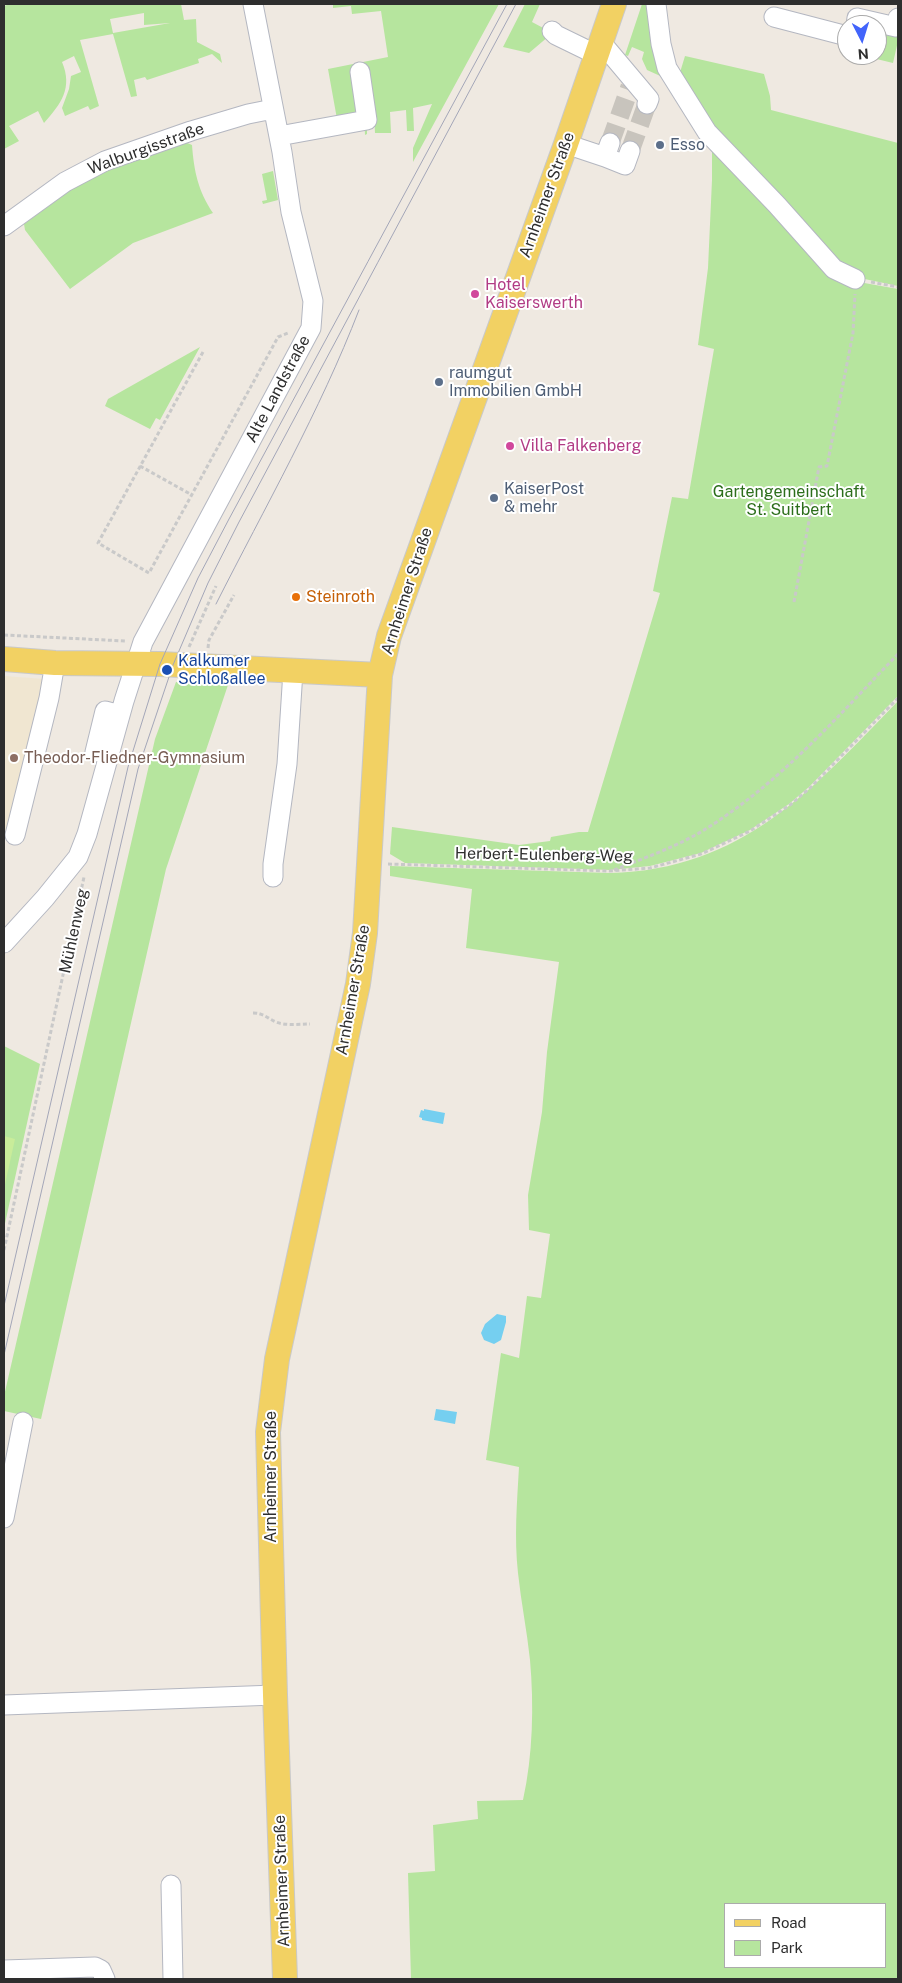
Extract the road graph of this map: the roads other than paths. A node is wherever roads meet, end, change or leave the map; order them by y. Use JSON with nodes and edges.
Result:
{"nodes":[{"id":1,"x":253,"y":4,"type":"edge"},
{"id":2,"x":614,"y":4,"type":"edge"},
{"id":3,"x":656,"y":4,"type":"edge"},
{"id":4,"x":774,"y":17,"type":"dead end"},
{"id":5,"x":898,"y":18,"type":"edge"},
{"id":6,"x":887,"y":25,"type":"edge"},
{"id":7,"x":552,"y":31,"type":"dead end"},
{"id":8,"x":837,"y":33,"type":"edge"},
{"id":9,"x":599,"y":48,"type":"junction"},
{"id":10,"x":360,"y":72,"type":"dead end"},
{"id":11,"x":647,"y":104,"type":"dead end"},
{"id":12,"x":273,"y":108,"type":"junction"},
{"id":13,"x":279,"y":136,"type":"junction"},
{"id":14,"x":566,"y":144,"type":"junction"},
{"id":15,"x":630,"y":151,"type":"dead end"},
{"id":16,"x":4,"y":226,"type":"edge"},
{"id":17,"x":855,"y":279,"type":"road end"},
{"id":18,"x":139,"y":653,"type":"junction"},
{"id":19,"x":4,"y":659,"type":"edge"},
{"id":20,"x":54,"y":663,"type":"junction"},
{"id":21,"x":293,"y":671,"type":"junction"},
{"id":22,"x":380,"y":675,"type":"junction"},
{"id":23,"x":120,"y":715,"type":"junction"},
{"id":24,"x":95,"y":752,"type":"dead end"},
{"id":25,"x":15,"y":835,"type":"dead end"},
{"id":26,"x":273,"y":877,"type":"dead end"},
{"id":27,"x":4,"y":943,"type":"edge"},
{"id":28,"x":22,"y":1422,"type":"dead end"},
{"id":29,"x":4,"y":1518,"type":"edge"},
{"id":30,"x":275,"y":1695,"type":"junction"},
{"id":31,"x":4,"y":1705,"type":"edge"},
{"id":32,"x":171,"y":1885,"type":"dead end"},
{"id":33,"x":4,"y":1970,"type":"edge"},
{"id":34,"x":105,"y":1979,"type":"edge"},
{"id":35,"x":173,"y":1979,"type":"edge"},
{"id":36,"x":285,"y":1979,"type":"edge"}],
"edges":[{"from":1,"to":12,"type":"street","name":"Alte Landstraße"},
{"from":2,"to":9,"type":"main road","name":"Arnheimer Straße"},
{"from":3,"to":17,"type":"street"},
{"from":4,"to":8,"type":"street"},
{"from":5,"to":6,"type":"street"},
{"from":7,"to":9,"type":"street"},
{"from":9,"to":11,"type":"street"},
{"from":9,"to":14,"type":"main road","name":"Arnheimer Straße"},
{"from":10,"to":13,"type":"street"},
{"from":12,"to":13,"type":"street","name":"Alte Landstraße"},
{"from":12,"to":16,"type":"street","name":"Walburgisstraße"},
{"from":13,"to":18,"type":"street","name":"Alte Landstraße"},
{"from":14,"to":15,"type":"street"},
{"from":14,"to":22,"type":"main road","name":"Arnheimer Straße"},
{"from":18,"to":20,"type":"main road"},
{"from":18,"to":21,"type":"main road"},
{"from":18,"to":23,"type":"street"},
{"from":19,"to":20,"type":"main road"},
{"from":20,"to":25,"type":"street"},
{"from":21,"to":22,"type":"main road"},
{"from":21,"to":26,"type":"street"},
{"from":22,"to":30,"type":"main road","name":"Arnheimer Straße"},
{"from":23,"to":24,"type":"street"},
{"from":23,"to":27,"type":"street"},
{"from":28,"to":29,"type":"street"},
{"from":30,"to":31,"type":"street"},
{"from":30,"to":36,"type":"main road","name":"Arnheimer Straße"},
{"from":32,"to":35,"type":"street"},
{"from":33,"to":34,"type":"street"}]}
